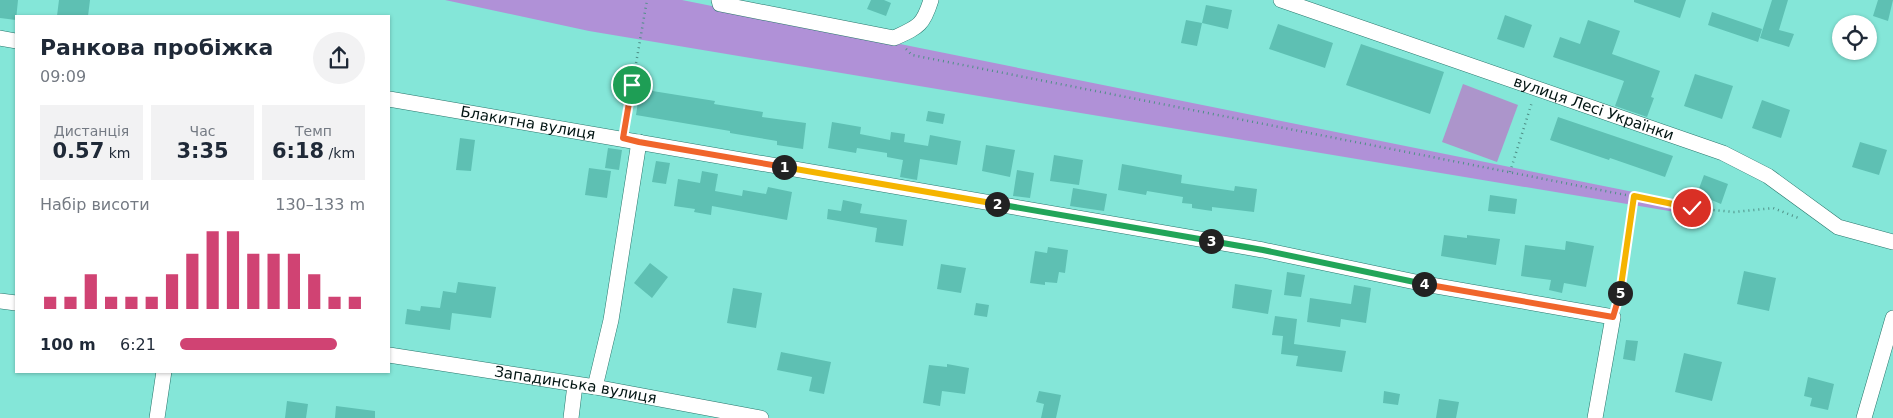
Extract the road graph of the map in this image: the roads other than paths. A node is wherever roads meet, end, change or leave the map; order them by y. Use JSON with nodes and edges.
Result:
{"nodes":[{"id":1,"x":931,"y":0,"type":"edge"},
{"id":2,"x":1281,"y":0,"type":"edge"},
{"id":3,"x":719,"y":2,"type":"edge"},
{"id":4,"x":0,"y":38,"type":"edge"},
{"id":5,"x":15,"y":41,"type":"edge"},
{"id":6,"x":390,"y":98,"type":"edge"},
{"id":7,"x":639,"y":142,"type":"junction"},
{"id":8,"x":1893,"y":242,"type":"edge"},
{"id":9,"x":0,"y":301,"type":"edge"},
{"id":10,"x":15,"y":303,"type":"edge"},
{"id":11,"x":1893,"y":318,"type":"edge"},
{"id":12,"x":390,"y":355,"type":"edge"},
{"id":13,"x":164,"y":373,"type":"edge"},
{"id":14,"x":576,"y":385,"type":"junction"},
{"id":15,"x":595,"y":388,"type":"junction"},
{"id":16,"x":157,"y":418,"type":"edge"},
{"id":17,"x":571,"y":418,"type":"edge"},
{"id":18,"x":760,"y":418,"type":"edge"},
{"id":19,"x":1595,"y":418,"type":"edge"},
{"id":20,"x":1864,"y":418,"type":"edge"}],
"edges":[{"from":1,"to":3,"type":"street"},
{"from":2,"to":8,"type":"street","name":"вулиця Лесі Українки"},
{"from":4,"to":5,"type":"street"},
{"from":6,"to":7,"type":"street","name":"Блакитна вулиця"},
{"from":7,"to":15,"type":"street"},
{"from":7,"to":19,"type":"street","name":"Блакитна вулиця"},
{"from":9,"to":10,"type":"street"},
{"from":11,"to":20,"type":"street"},
{"from":12,"to":14,"type":"street","name":"Западинська вулиця"},
{"from":13,"to":16,"type":"street"},
{"from":14,"to":15,"type":"street","name":"Западинська вулиця"},
{"from":14,"to":17,"type":"street"},
{"from":15,"to":18,"type":"street","name":"Западинська вулиця"}]}
